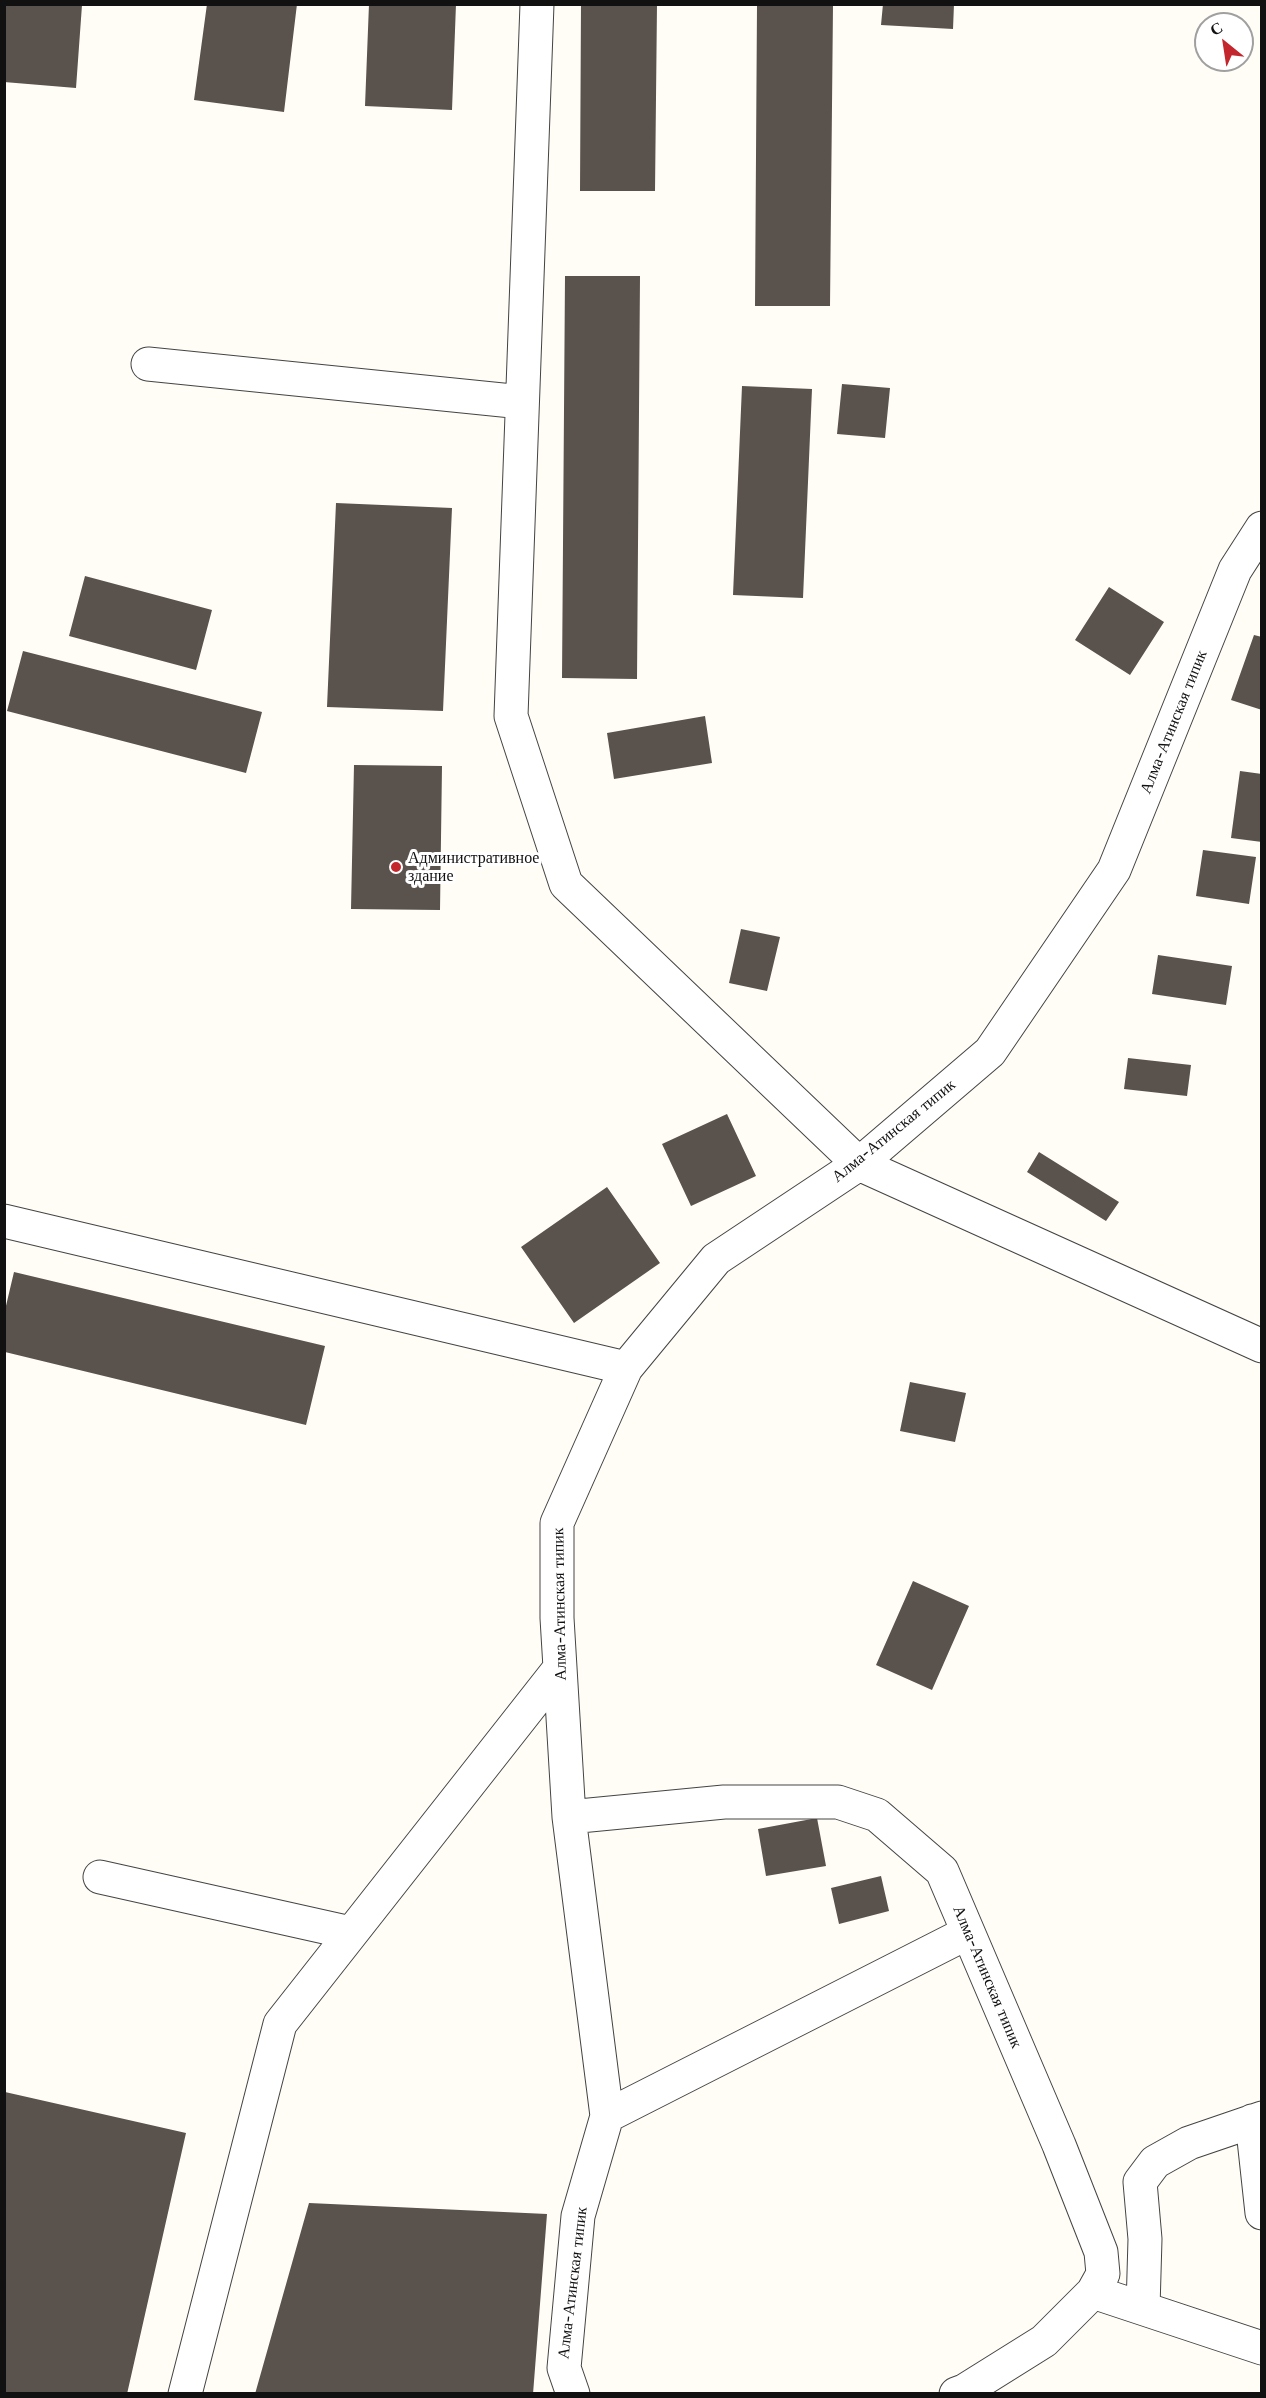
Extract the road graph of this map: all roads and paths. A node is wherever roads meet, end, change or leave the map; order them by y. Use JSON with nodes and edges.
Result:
{"nodes":[{"id":1,"x":537,"y":4,"type":"edge"},
{"id":2,"x":148,"y":364,"type":"dead end"},
{"id":3,"x":522,"y":402,"type":"junction"},
{"id":4,"x":1262,"y":528,"type":"edge"},
{"id":5,"x":859,"y":1164,"type":"junction"},
{"id":6,"x":4,"y":1221,"type":"edge"},
{"id":7,"x":1262,"y":1346,"type":"edge"},
{"id":8,"x":626,"y":1368,"type":"junction"},
{"id":9,"x":560,"y":1668,"type":"junction"},
{"id":10,"x":569,"y":1817,"type":"junction"},
{"id":11,"x":100,"y":1877,"type":"dead end"},
{"id":12,"x":351,"y":1933,"type":"junction"},
{"id":13,"x":967,"y":1933,"type":"junction"},
{"id":14,"x":607,"y":2116,"type":"junction"},
{"id":15,"x":1257,"y":2119,"type":"edge"},
{"id":16,"x":1262,"y":2213,"type":"edge"},
{"id":17,"x":1093,"y":2292,"type":"junction"},
{"id":18,"x":1143,"y":2308,"type":"junction"},
{"id":19,"x":1262,"y":2348,"type":"edge"},
{"id":20,"x":185,"y":2394,"type":"edge"},
{"id":21,"x":573,"y":2394,"type":"edge"},
{"id":22,"x":956,"y":2394,"type":"edge"}],
"edges":[{"from":1,"to":3,"type":"street"},
{"from":2,"to":3,"type":"street"},
{"from":3,"to":5,"type":"street"},
{"from":4,"to":5,"type":"street","name":"Алма-Атинская типик"},
{"from":5,"to":7,"type":"street"},
{"from":5,"to":8,"type":"street","name":"Алма-Атинская типик"},
{"from":6,"to":8,"type":"street"},
{"from":8,"to":9,"type":"street","name":"Алма-Атинская типик"},
{"from":9,"to":10,"type":"street","name":"Алма-Атинская типик"},
{"from":9,"to":12,"type":"street"},
{"from":10,"to":13,"type":"street","name":"Алма-Атинская типик"},
{"from":10,"to":14,"type":"street","name":"Алма-Атинская типик"},
{"from":11,"to":12,"type":"street"},
{"from":12,"to":20,"type":"street"},
{"from":13,"to":14,"type":"street"},
{"from":13,"to":17,"type":"street","name":"Алма-Атинская типик"},
{"from":14,"to":21,"type":"street","name":"Алма-Атинская типик"},
{"from":15,"to":16,"type":"street"},
{"from":15,"to":18,"type":"street"},
{"from":17,"to":18,"type":"street"},
{"from":17,"to":22,"type":"street","name":"Алма-Атинская типик"},
{"from":18,"to":19,"type":"street"}]}
